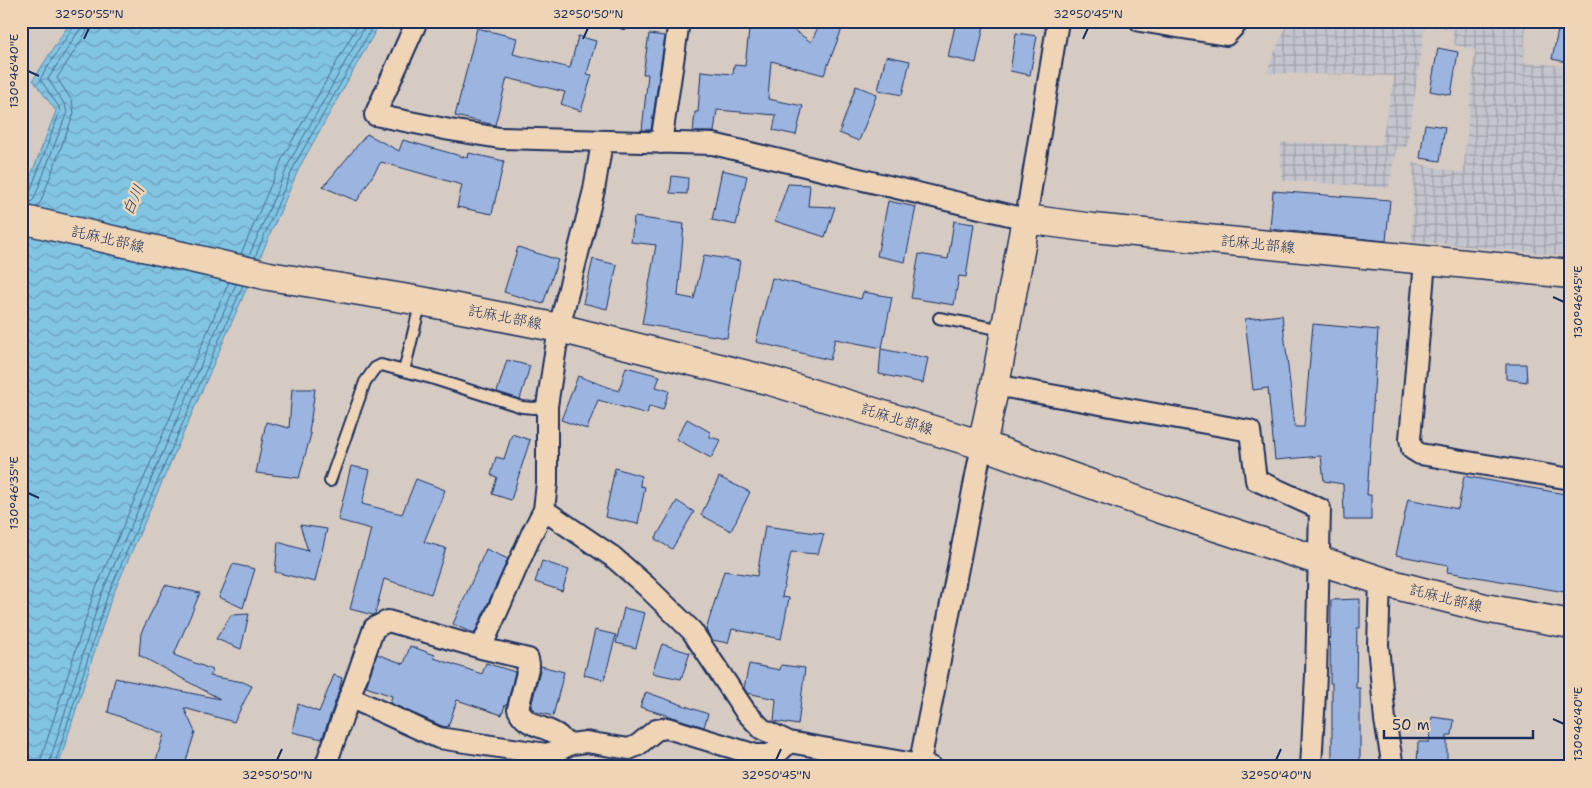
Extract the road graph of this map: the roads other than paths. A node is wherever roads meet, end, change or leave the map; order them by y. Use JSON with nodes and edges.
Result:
{"nodes":[{"id":1,"x":417,"y":21,"type":"edge"},
{"id":2,"x":679,"y":21,"type":"edge"},
{"id":3,"x":1058,"y":21,"type":"edge"},
{"id":4,"x":1140,"y":21,"type":"edge"},
{"id":5,"x":1239,"y":21,"type":"edge"},
{"id":6,"x":602,"y":142,"type":"junction"},
{"id":7,"x":661,"y":143,"type":"junction"},
{"id":8,"x":21,"y":219,"type":"edge"},
{"id":9,"x":1026,"y":219,"type":"junction"},
{"id":10,"x":1425,"y":261,"type":"junction"},
{"id":11,"x":1571,"y":274,"type":"edge"},
{"id":12,"x":421,"y":301,"type":"junction"},
{"id":13,"x":939,"y":318,"type":"dead end"},
{"id":14,"x":559,"y":328,"type":"junction"},
{"id":15,"x":1005,"y":330,"type":"junction"},
{"id":16,"x":404,"y":371,"type":"junction"},
{"id":17,"x":995,"y":385,"type":"junction"},
{"id":18,"x":547,"y":406,"type":"junction"},
{"id":19,"x":982,"y":445,"type":"junction"},
{"id":20,"x":1571,"y":480,"type":"edge"},
{"id":21,"x":330,"y":481,"type":"dead end"},
{"id":22,"x":544,"y":510,"type":"junction"},
{"id":23,"x":1319,"y":561,"type":"junction"},
{"id":24,"x":1380,"y":580,"type":"junction"},
{"id":25,"x":1571,"y":624,"type":"edge"},
{"id":26,"x":481,"y":648,"type":"junction"},
{"id":27,"x":349,"y":697,"type":"junction"},
{"id":28,"x":788,"y":742,"type":"junction"},
{"id":29,"x":567,"y":746,"type":"junction"},
{"id":30,"x":923,"y":766,"type":"edge"},
{"id":31,"x":325,"y":767,"type":"edge"},
{"id":32,"x":1311,"y":767,"type":"edge"},
{"id":33,"x":1393,"y":767,"type":"edge"}],
"edges":[{"from":1,"to":6,"type":"street"},
{"from":2,"to":7,"type":"street"},
{"from":3,"to":9,"type":"street"},
{"from":4,"to":5,"type":"street"},
{"from":6,"to":7,"type":"street"},
{"from":6,"to":14,"type":"street"},
{"from":7,"to":9,"type":"street"},
{"from":8,"to":12,"type":"main road","name":"託麻北部線"},
{"from":9,"to":10,"type":"main road","name":"託麻北部線"},
{"from":9,"to":15,"type":"main road"},
{"from":10,"to":11,"type":"main road","name":"託麻北部線"},
{"from":10,"to":20,"type":"street"},
{"from":12,"to":14,"type":"main road","name":"託麻北部線"},
{"from":12,"to":16,"type":"lane"},
{"from":13,"to":15,"type":"lane"},
{"from":14,"to":18,"type":"street"},
{"from":14,"to":19,"type":"main road","name":"託麻北部線"},
{"from":15,"to":17,"type":"main road"},
{"from":16,"to":18,"type":"lane"},
{"from":16,"to":21,"type":"lane"},
{"from":17,"to":19,"type":"main road"},
{"from":17,"to":23,"type":"street"},
{"from":18,"to":22,"type":"street"},
{"from":19,"to":23,"type":"main road","name":"託麻北部線"},
{"from":19,"to":30,"type":"street"},
{"from":22,"to":26,"type":"street"},
{"from":22,"to":28,"type":"street"},
{"from":23,"to":24,"type":"main road","name":"託麻北部線"},
{"from":23,"to":32,"type":"street"},
{"from":24,"to":25,"type":"main road","name":"託麻北部線"},
{"from":24,"to":33,"type":"street"},
{"from":26,"to":27,"type":"street"},
{"from":26,"to":29,"type":"street"},
{"from":27,"to":29,"type":"street"},
{"from":27,"to":31,"type":"street"},
{"from":28,"to":29,"type":"street"},
{"from":28,"to":30,"type":"street"}]}
